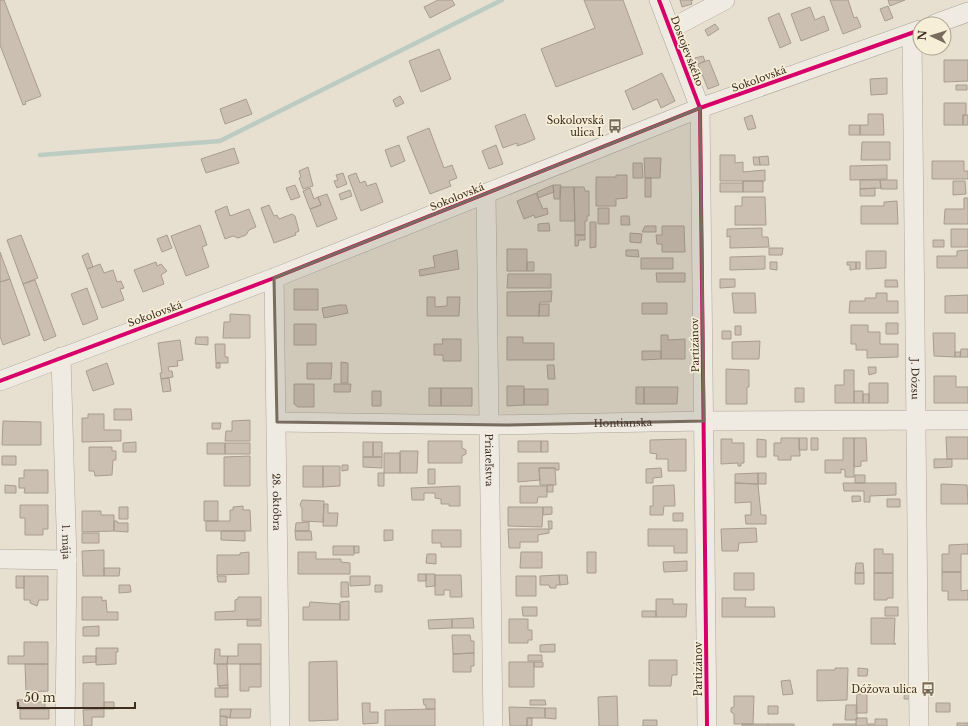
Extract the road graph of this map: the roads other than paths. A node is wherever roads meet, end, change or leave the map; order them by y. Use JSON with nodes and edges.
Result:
{"nodes":[{"id":1,"x":659,"y":0,"type":"edge"},
{"id":2,"x":725,"y":0,"type":"edge"},
{"id":3,"x":968,"y":12,"type":"edge"},
{"id":4,"x":952,"y":18,"type":"edge"},
{"id":5,"x":670,"y":29,"type":"junction"},
{"id":6,"x":912,"y":32,"type":"edge"},
{"id":7,"x":916,"y":56,"type":"edge"},
{"id":8,"x":700,"y":108,"type":"junction"},
{"id":9,"x":486,"y":194,"type":"junction"},
{"id":10,"x":274,"y":278,"type":"junction"},
{"id":11,"x":61,"y":357,"type":"junction"},
{"id":12,"x":0,"y":381,"type":"edge"},
{"id":13,"x":968,"y":420,"type":"edge"},
{"id":14,"x":704,"y":421,"type":"junction"},
{"id":15,"x":917,"y":421,"type":"junction"},
{"id":16,"x":277,"y":422,"type":"junction"},
{"id":17,"x":488,"y":425,"type":"junction"},
{"id":18,"x":0,"y":559,"type":"edge"},
{"id":19,"x":67,"y":560,"type":"junction"},
{"id":20,"x":65,"y":726,"type":"edge"},
{"id":21,"x":280,"y":726,"type":"edge"},
{"id":22,"x":492,"y":726,"type":"edge"},
{"id":23,"x":707,"y":726,"type":"edge"},
{"id":24,"x":919,"y":726,"type":"edge"}],
"edges":[{"from":1,"to":5,"type":"street","name":"Dostojevského"},
{"from":2,"to":5,"type":"street"},
{"from":3,"to":4,"type":"street"},
{"from":5,"to":8,"type":"street","name":"Dostojevského"},
{"from":6,"to":8,"type":"street","name":"Sokolovská"},
{"from":7,"to":15,"type":"street","name":"J. Dózsu"},
{"from":8,"to":9,"type":"street","name":"Sokolovská"},
{"from":8,"to":14,"type":"street","name":"Partizánov"},
{"from":9,"to":10,"type":"street","name":"Sokolovská"},
{"from":9,"to":17,"type":"street","name":"Priateľstva"},
{"from":10,"to":11,"type":"street","name":"Sokolovská"},
{"from":10,"to":16,"type":"street","name":"28. októbra"},
{"from":11,"to":12,"type":"street","name":"Sokolovská"},
{"from":11,"to":19,"type":"street","name":"1. mája"},
{"from":13,"to":15,"type":"street","name":"Hontianska"},
{"from":14,"to":15,"type":"street","name":"Hontianska"},
{"from":14,"to":17,"type":"street","name":"Hontianska"},
{"from":14,"to":23,"type":"street","name":"Partizánov"},
{"from":15,"to":24,"type":"street","name":"J. Dózsu"},
{"from":16,"to":17,"type":"street","name":"Hontianska"},
{"from":16,"to":21,"type":"street","name":"28. októbra"},
{"from":17,"to":22,"type":"street","name":"Priateľstva"},
{"from":18,"to":19,"type":"street"},
{"from":19,"to":20,"type":"street","name":"1. mája"}]}
